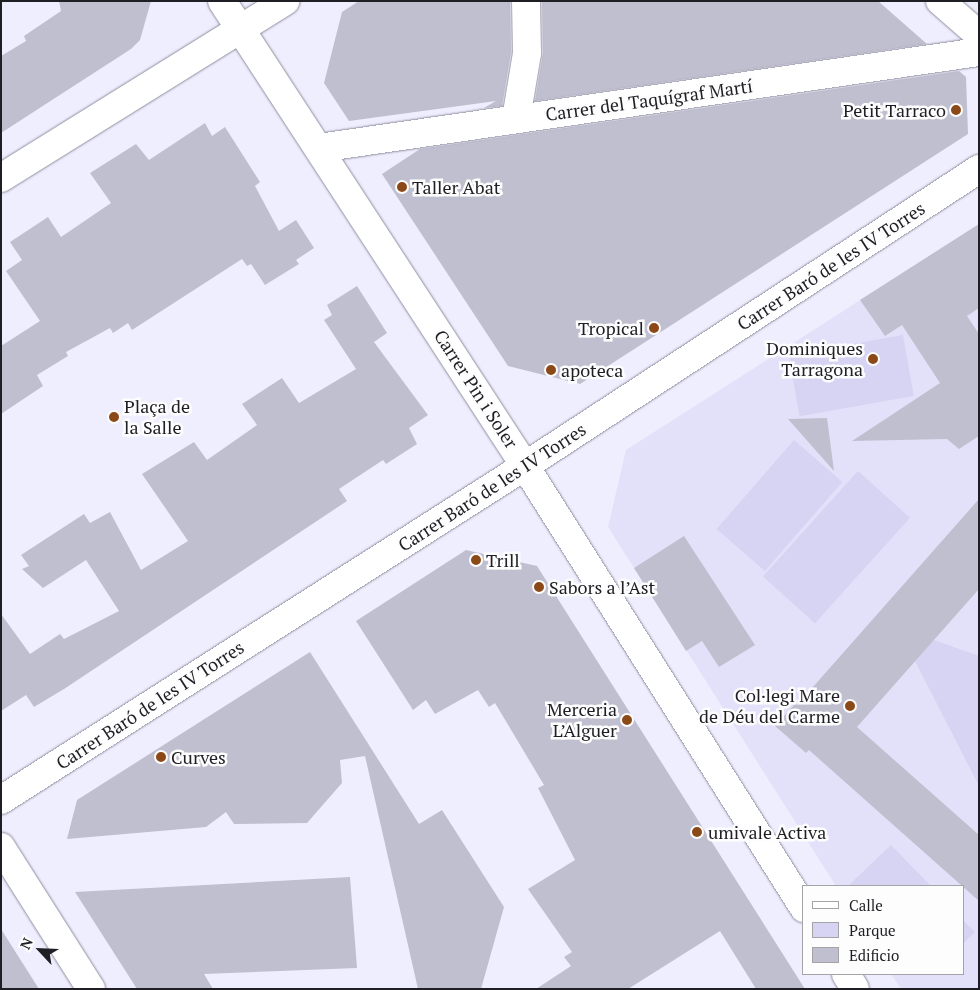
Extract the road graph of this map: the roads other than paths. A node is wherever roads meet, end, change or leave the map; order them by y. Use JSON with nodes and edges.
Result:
{"nodes":[{"id":1,"x":222,"y":1,"type":"edge"},
{"id":2,"x":285,"y":1,"type":"edge"},
{"id":3,"x":526,"y":1,"type":"edge"},
{"id":4,"x":940,"y":1,"type":"edge"},
{"id":5,"x":242,"y":29,"type":"junction"},
{"id":6,"x":979,"y":35,"type":"edge"},
{"id":7,"x":979,"y":52,"type":"edge"},
{"id":8,"x":516,"y":119,"type":"junction"},
{"id":9,"x":319,"y":148,"type":"junction"},
{"id":10,"x":979,"y":169,"type":"edge"},
{"id":11,"x":1,"y":178,"type":"edge"},
{"id":12,"x":526,"y":466,"type":"junction"},
{"id":13,"x":1,"y":800,"type":"edge"},
{"id":14,"x":1,"y":847,"type":"edge"},
{"id":15,"x":802,"y":905,"type":"edge"},
{"id":16,"x":847,"y":975,"type":"edge"},
{"id":17,"x":91,"y":989,"type":"edge"},
{"id":18,"x":855,"y":989,"type":"edge"}],
"edges":[{"from":1,"to":5,"type":"street","name":"Carrer Pin i Soler"},
{"from":2,"to":5,"type":"street"},
{"from":3,"to":8,"type":"street"},
{"from":4,"to":6,"type":"street"},
{"from":5,"to":9,"type":"street","name":"Carrer Pin i Soler"},
{"from":5,"to":11,"type":"street"},
{"from":7,"to":8,"type":"street","name":"Carrer del Taquígraf Martí"},
{"from":8,"to":9,"type":"street","name":"Carrer del Taquígraf Martí"},
{"from":9,"to":12,"type":"street","name":"Carrer Pin i Soler"},
{"from":10,"to":12,"type":"street","name":"Carrer Baró de les IV Torres"},
{"from":12,"to":13,"type":"street","name":"Carrer Baró de les IV Torres"},
{"from":12,"to":15,"type":"street","name":"Carrer Pin i Soler"},
{"from":14,"to":17,"type":"street"},
{"from":16,"to":18,"type":"street"}]}
